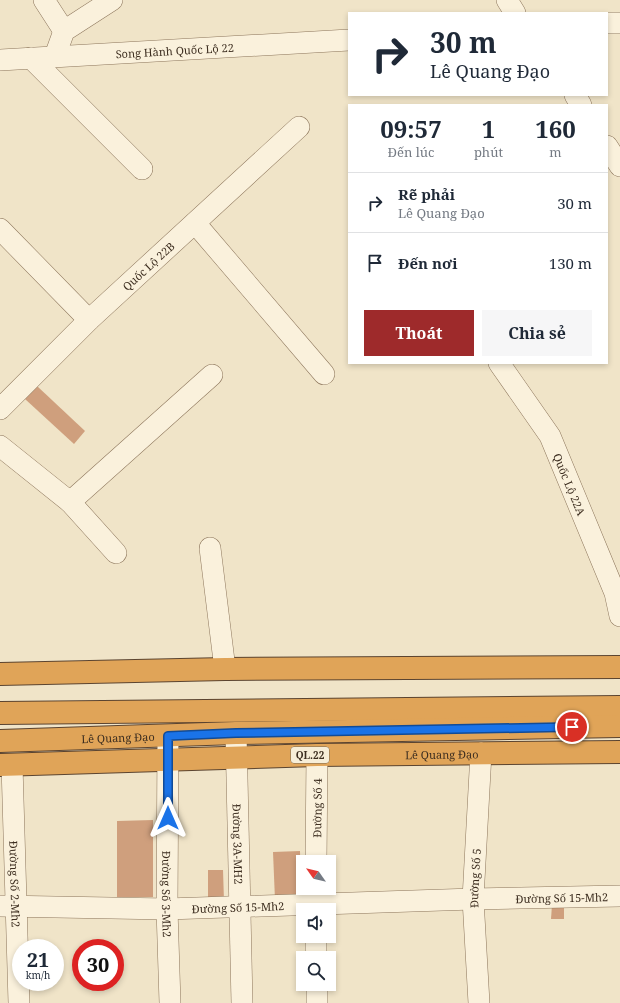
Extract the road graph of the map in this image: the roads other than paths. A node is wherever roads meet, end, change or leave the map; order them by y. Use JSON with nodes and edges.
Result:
{"nodes":[{"id":1,"x":44,"y":0,"type":"edge"},
{"id":2,"x":112,"y":0,"type":"edge"},
{"id":3,"x":507,"y":0,"type":"edge"},
{"id":4,"x":514,"y":12,"type":"edge"},
{"id":5,"x":608,"y":23,"type":"edge"},
{"id":6,"x":620,"y":23,"type":"edge"},
{"id":7,"x":64,"y":31,"type":"junction"},
{"id":8,"x":348,"y":40,"type":"edge"},
{"id":9,"x":55,"y":56,"type":"junction"},
{"id":10,"x":31,"y":58,"type":"junction"},
{"id":11,"x":0,"y":60,"type":"edge"},
{"id":12,"x":299,"y":127,"type":"dead end"},
{"id":13,"x":608,"y":148,"type":"edge"},
{"id":14,"x":620,"y":166,"type":"edge"},
{"id":15,"x":142,"y":169,"type":"dead end"},
{"id":16,"x":195,"y":223,"type":"junction"},
{"id":17,"x":0,"y":229,"type":"edge"},
{"id":18,"x":89,"y":320,"type":"junction"},
{"id":19,"x":500,"y":364,"type":"edge"},
{"id":20,"x":324,"y":374,"type":"dead end"},
{"id":21,"x":212,"y":376,"type":"dead end"},
{"id":22,"x":0,"y":409,"type":"edge"},
{"id":23,"x":0,"y":446,"type":"edge"},
{"id":24,"x":70,"y":502,"type":"junction"},
{"id":25,"x":210,"y":548,"type":"dead end"},
{"id":26,"x":116,"y":553,"type":"dead end"},
{"id":27,"x":620,"y":616,"type":"edge"},
{"id":28,"x":620,"y":667,"type":"edge"},
{"id":29,"x":225,"y":669,"type":"junction"},
{"id":30,"x":0,"y":674,"type":"edge"},
{"id":31,"x":620,"y":707,"type":"edge"},
{"id":32,"x":0,"y":713,"type":"edge"},
{"id":33,"x":620,"y":726,"type":"edge"},
{"id":34,"x":236,"y":733,"type":"junction"},
{"id":35,"x":168,"y":736,"type":"junction"},
{"id":36,"x":0,"y":740,"type":"edge"},
{"id":37,"x":620,"y":752,"type":"edge"},
{"id":38,"x":481,"y":753,"type":"junction"},
{"id":39,"x":317,"y":755,"type":"junction"},
{"id":40,"x":168,"y":758,"type":"junction"},
{"id":41,"x":236,"y":758,"type":"junction"},
{"id":42,"x":6,"y":765,"type":"edge"},
{"id":43,"x":316,"y":855,"type":"edge"},
{"id":44,"x":620,"y":896,"type":"edge"},
{"id":45,"x":473,"y":899,"type":"junction"},
{"id":46,"x":316,"y":901,"type":"edge"},
{"id":47,"x":8,"y":906,"type":"edge"},
{"id":48,"x":240,"y":907,"type":"junction"},
{"id":49,"x":168,"y":909,"type":"junction"},
{"id":50,"x":317,"y":991,"type":"edge"},
{"id":51,"x":19,"y":1003,"type":"edge"},
{"id":52,"x":170,"y":1003,"type":"edge"},
{"id":53,"x":242,"y":1003,"type":"edge"},
{"id":54,"x":317,"y":1003,"type":"edge"},
{"id":55,"x":479,"y":1003,"type":"edge"}],
"edges":[{"from":1,"to":7,"type":"street"},
{"from":2,"to":7,"type":"street"},
{"from":3,"to":4,"type":"street"},
{"from":5,"to":6,"type":"street"},
{"from":7,"to":9,"type":"street"},
{"from":8,"to":9,"type":"street","name":"Song Hành Quốc Lộ 22"},
{"from":9,"to":10,"type":"street","name":"Song Hành Quốc Lộ 22"},
{"from":10,"to":11,"type":"street","name":"Song Hành Quốc Lộ 22"},
{"from":10,"to":15,"type":"street"},
{"from":12,"to":16,"type":"street","name":"Quốc Lộ 22B"},
{"from":13,"to":14,"type":"street"},
{"from":16,"to":18,"type":"street","name":"Quốc Lộ 22B"},
{"from":16,"to":20,"type":"street"},
{"from":17,"to":18,"type":"street"},
{"from":18,"to":22,"type":"street","name":"Quốc Lộ 22B"},
{"from":19,"to":27,"type":"street","name":"Quốc Lộ 22A"},
{"from":21,"to":24,"type":"street"},
{"from":23,"to":24,"type":"street"},
{"from":24,"to":26,"type":"street"},
{"from":25,"to":29,"type":"street"},
{"from":28,"to":29,"type":"highway"},
{"from":29,"to":30,"type":"highway"},
{"from":31,"to":32,"type":"highway"},
{"from":33,"to":34,"type":"highway","name":"Lê Quang Đạo","number":"QL.22"},
{"from":34,"to":35,"type":"highway","name":"Lê Quang Đạo","number":"QL.22"},
{"from":34,"to":41,"type":"street","name":"Đường 3A-MH2"},
{"from":35,"to":36,"type":"highway","name":"Lê Quang Đạo","number":"QL.22"},
{"from":35,"to":40,"type":"street","name":"Đường Số 3-Mh2"},
{"from":37,"to":38,"type":"highway","name":"Lê Quang Đạo","number":"QL.22"},
{"from":38,"to":39,"type":"highway","name":"Lê Quang Đạo","number":"QL.22"},
{"from":38,"to":45,"type":"street","name":"Đường Số 5"},
{"from":39,"to":41,"type":"highway","name":"Lê Quang Đạo","number":"QL.22"},
{"from":39,"to":43,"type":"street","name":"Đường Số 4"},
{"from":40,"to":41,"type":"highway","name":"Lê Quang Đạo","number":"QL.22"},
{"from":40,"to":42,"type":"highway","name":"Lê Quang Đạo","number":"QL.22"},
{"from":40,"to":49,"type":"street","name":"Đường Số 3-Mh2"},
{"from":41,"to":48,"type":"street","name":"Đường 3A-MH2"},
{"from":42,"to":47,"type":"street","name":"Đường Số 2-Mh2"},
{"from":44,"to":45,"type":"street","name":"Đường Số 15-Mh2"},
{"from":45,"to":46,"type":"street","name":"Đường Số 15-Mh2"},
{"from":45,"to":55,"type":"street","name":"Đường Số 5"},
{"from":46,"to":48,"type":"street","name":"Đường Số 15-Mh2"},
{"from":47,"to":49,"type":"street","name":"Đường Số 15-Mh2"},
{"from":47,"to":51,"type":"street","name":"Đường Số 2-Mh2"},
{"from":48,"to":49,"type":"street","name":"Đường Số 15-Mh2"},
{"from":48,"to":53,"type":"street","name":"Đường 3A-MH2"},
{"from":49,"to":52,"type":"street","name":"Đường Số 3-Mh2"},
{"from":50,"to":54,"type":"street"}]}
